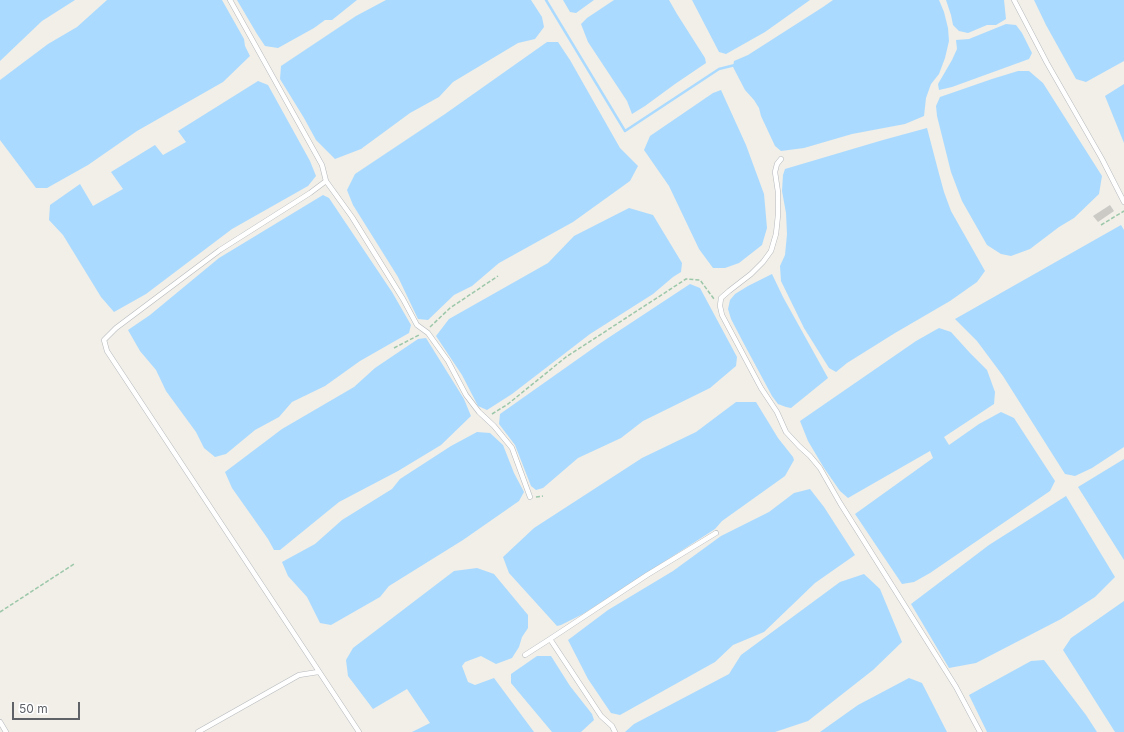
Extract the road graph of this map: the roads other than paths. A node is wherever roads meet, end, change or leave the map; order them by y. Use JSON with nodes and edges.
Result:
{"nodes":[{"id":1,"x":230,"y":0,"type":"edge"},
{"id":2,"x":1014,"y":0,"type":"edge"},
{"id":3,"x":781,"y":159,"type":"dead end"},
{"id":4,"x":326,"y":181,"type":"junction"},
{"id":5,"x":1124,"y":202,"type":"edge"},
{"id":6,"x":530,"y":497,"type":"dead end"},
{"id":7,"x":716,"y":533,"type":"dead end"},
{"id":8,"x":550,"y":639,"type":"junction"},
{"id":9,"x":525,"y":654,"type":"dead end"},
{"id":10,"x":318,"y":672,"type":"junction"},
{"id":11,"x":0,"y":722,"type":"edge"},
{"id":12,"x":6,"y":732,"type":"edge"},
{"id":13,"x":198,"y":732,"type":"edge"},
{"id":14,"x":359,"y":732,"type":"edge"},
{"id":15,"x":615,"y":732,"type":"edge"},
{"id":16,"x":980,"y":732,"type":"edge"}],
"edges":[{"from":1,"to":4,"type":"lane"},
{"from":2,"to":5,"type":"lane"},
{"from":3,"to":16,"type":"lane"},
{"from":4,"to":6,"type":"lane"},
{"from":4,"to":10,"type":"lane"},
{"from":7,"to":8,"type":"lane"},
{"from":8,"to":9,"type":"lane"},
{"from":8,"to":15,"type":"lane"},
{"from":10,"to":13,"type":"lane"},
{"from":10,"to":14,"type":"lane"},
{"from":11,"to":12,"type":"lane"}]}
